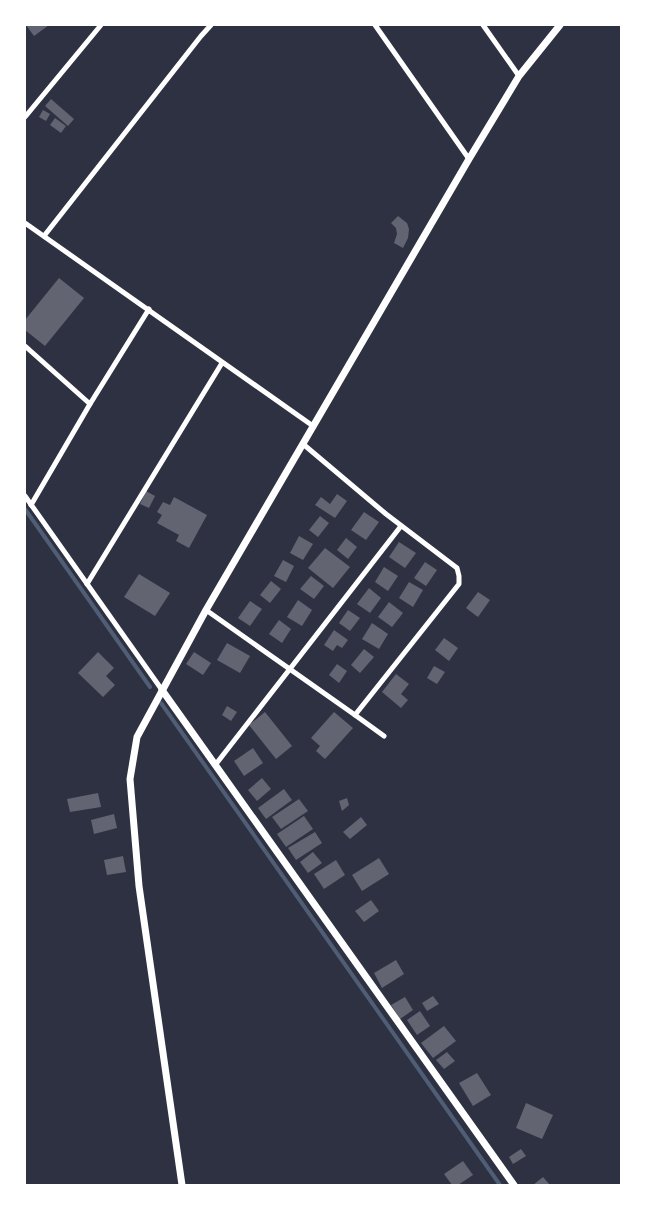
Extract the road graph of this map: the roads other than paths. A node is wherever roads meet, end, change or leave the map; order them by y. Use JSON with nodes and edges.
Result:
{"nodes":[{"id":1,"x":101,"y":25,"type":"edge"},
{"id":2,"x":211,"y":25,"type":"edge"},
{"id":3,"x":375,"y":25,"type":"edge"},
{"id":4,"x":483,"y":25,"type":"edge"},
{"id":5,"x":560,"y":25,"type":"edge"},
{"id":6,"x":519,"y":76,"type":"junction"},
{"id":7,"x":25,"y":117,"type":"edge"},
{"id":8,"x":469,"y":159,"type":"junction"},
{"id":9,"x":25,"y":223,"type":"edge"},
{"id":10,"x":44,"y":236,"type":"junction"},
{"id":11,"x":149,"y":309,"type":"junction"},
{"id":12,"x":25,"y":346,"type":"edge"},
{"id":13,"x":222,"y":362,"type":"junction"},
{"id":14,"x":90,"y":404,"type":"junction"},
{"id":15,"x":313,"y":426,"type":"junction"},
{"id":16,"x":303,"y":444,"type":"junction"},
{"id":17,"x":25,"y":496,"type":"edge"},
{"id":18,"x":31,"y":505,"type":"junction"},
{"id":19,"x":401,"y":526,"type":"junction"},
{"id":20,"x":87,"y":584,"type":"junction"},
{"id":21,"x":206,"y":610,"type":"junction"},
{"id":22,"x":290,"y":668,"type":"junction"},
{"id":23,"x":162,"y":690,"type":"junction"},
{"id":24,"x":355,"y":715,"type":"junction"},
{"id":25,"x":384,"y":736,"type":"dead end"},
{"id":26,"x":216,"y":764,"type":"junction"},
{"id":27,"x":182,"y":1185,"type":"edge"},
{"id":28,"x":514,"y":1185,"type":"edge"}],
"edges":[{"from":1,"to":7,"type":"street"},
{"from":2,"to":10,"type":"street"},
{"from":3,"to":8,"type":"street"},
{"from":4,"to":6,"type":"street"},
{"from":5,"to":6,"type":"street"},
{"from":6,"to":8,"type":"street"},
{"from":8,"to":15,"type":"street"},
{"from":9,"to":10,"type":"street"},
{"from":10,"to":11,"type":"street"},
{"from":11,"to":13,"type":"street"},
{"from":11,"to":14,"type":"street"},
{"from":12,"to":14,"type":"street"},
{"from":13,"to":15,"type":"street"},
{"from":13,"to":20,"type":"street"},
{"from":14,"to":18,"type":"street"},
{"from":15,"to":16,"type":"street"},
{"from":16,"to":19,"type":"street"},
{"from":16,"to":21,"type":"street"},
{"from":17,"to":18,"type":"street"},
{"from":18,"to":20,"type":"street"},
{"from":19,"to":22,"type":"street"},
{"from":19,"to":24,"type":"street"},
{"from":20,"to":23,"type":"street"},
{"from":21,"to":22,"type":"street"},
{"from":21,"to":23,"type":"street"},
{"from":22,"to":24,"type":"street"},
{"from":22,"to":26,"type":"street"},
{"from":23,"to":26,"type":"street"},
{"from":23,"to":27,"type":"street"},
{"from":24,"to":25,"type":"street"},
{"from":26,"to":28,"type":"street"}]}
